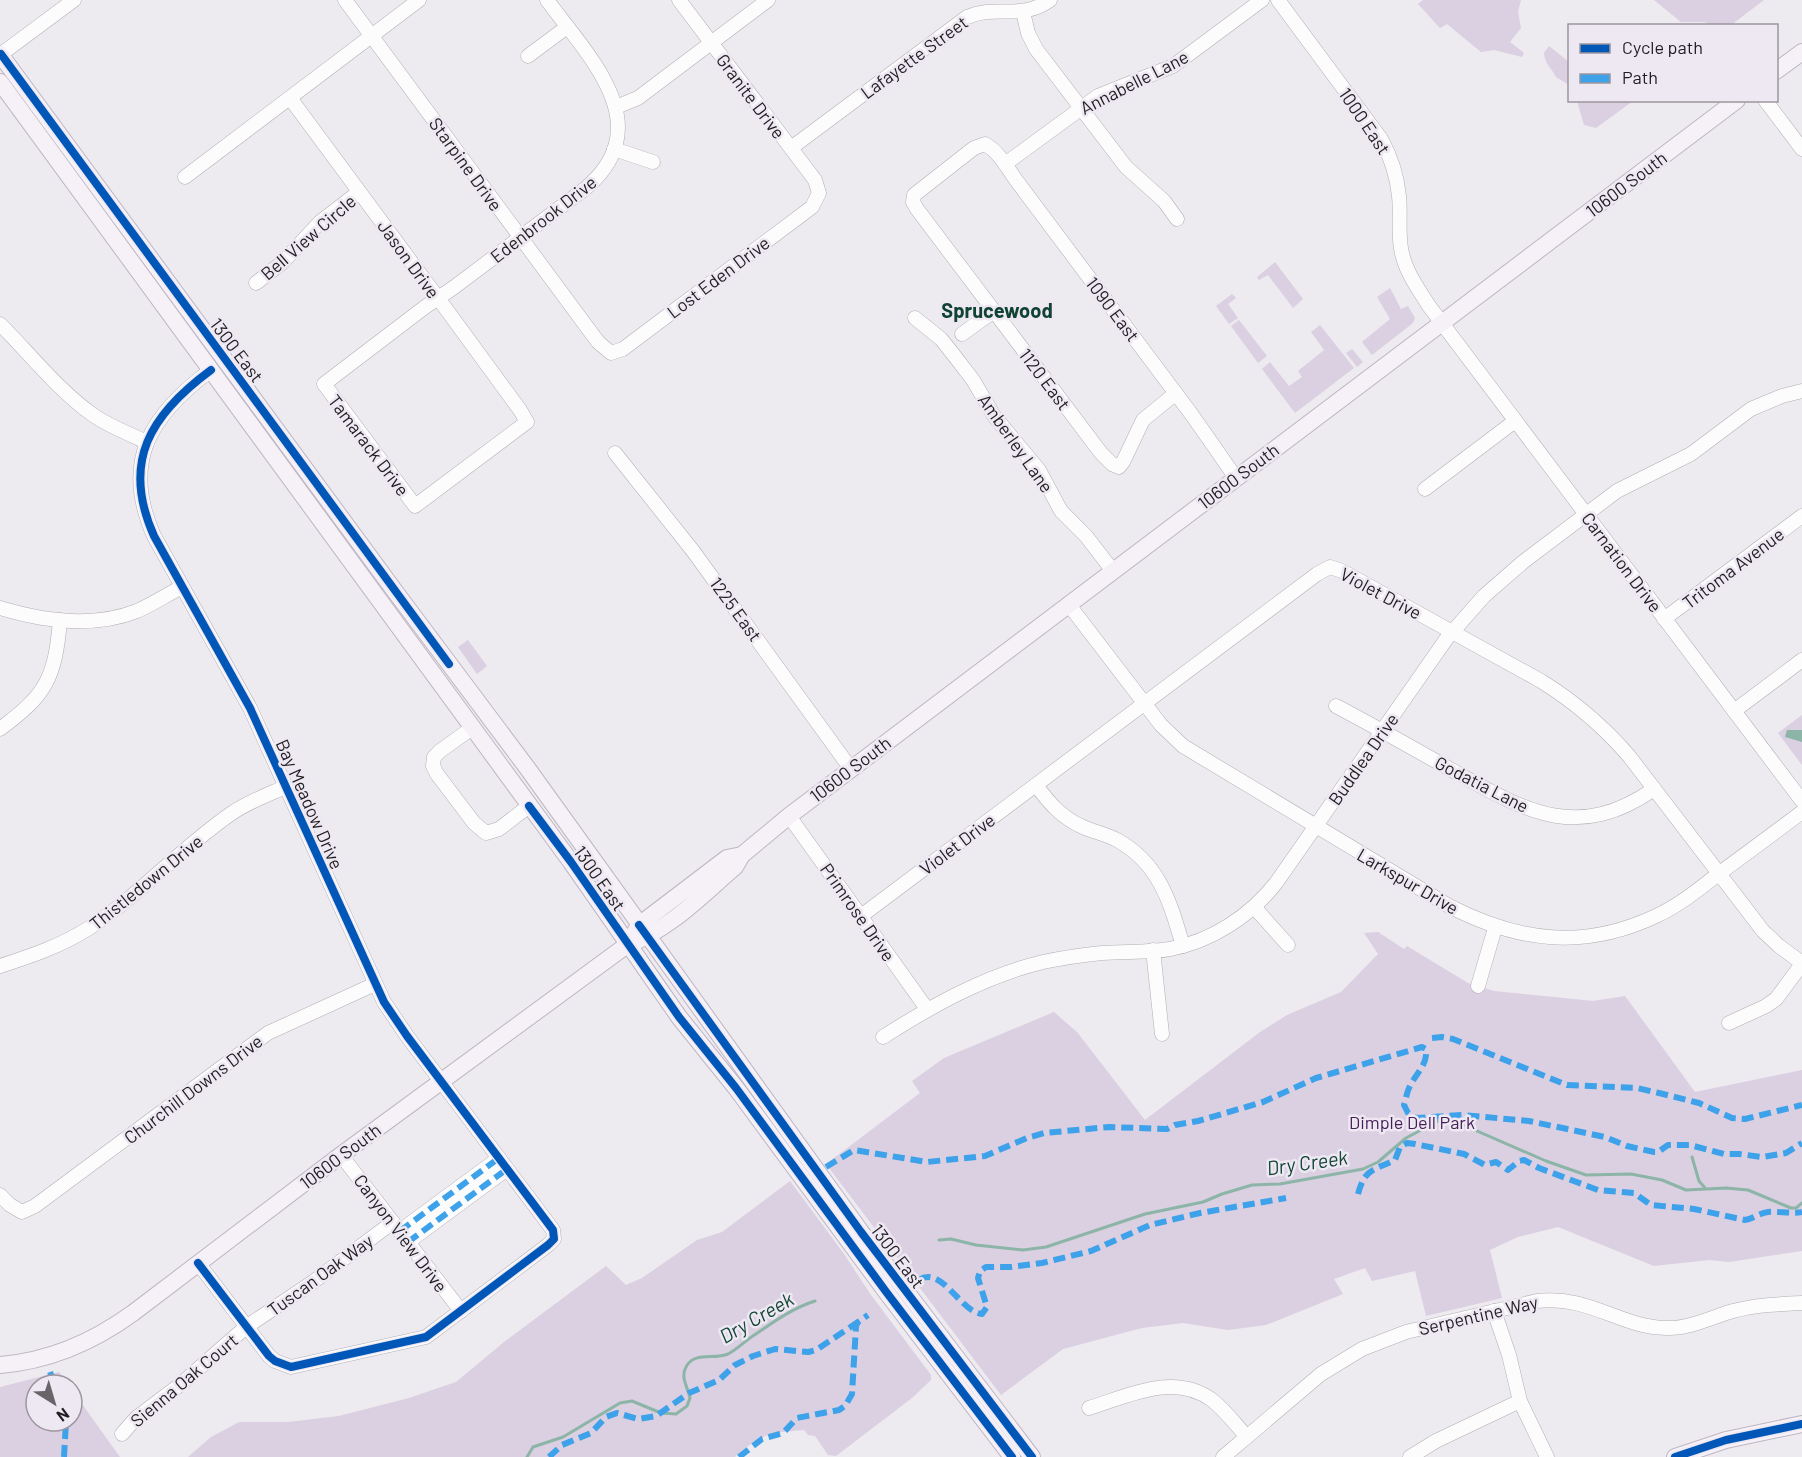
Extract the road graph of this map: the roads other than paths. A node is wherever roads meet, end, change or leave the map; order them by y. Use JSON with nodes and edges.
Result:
{"nodes":[{"id":1,"x":74,"y":0,"type":"edge"},
{"id":2,"x":345,"y":0,"type":"edge"},
{"id":3,"x":418,"y":0,"type":"edge"},
{"id":4,"x":547,"y":0,"type":"edge"},
{"id":5,"x":679,"y":0,"type":"edge"},
{"id":6,"x":768,"y":0,"type":"edge"},
{"id":7,"x":1050,"y":0,"type":"edge"},
{"id":8,"x":1262,"y":0,"type":"edge"},
{"id":9,"x":1278,"y":0,"type":"edge"},
{"id":10,"x":984,"y":6,"type":"edge"},
{"id":11,"x":1023,"y":12,"type":"junction"},
{"id":12,"x":567,"y":27,"type":"junction"},
{"id":13,"x":371,"y":35,"type":"junction"},
{"id":14,"x":711,"y":42,"type":"junction"},
{"id":15,"x":1802,"y":52,"type":"edge"},
{"id":16,"x":0,"y":54,"type":"edge"},
{"id":17,"x":528,"y":56,"type":"dead end"},
{"id":18,"x":1778,"y":70,"type":"edge"},
{"id":19,"x":0,"y":82,"type":"edge"},
{"id":20,"x":291,"y":98,"type":"junction"},
{"id":21,"x":1734,"y":102,"type":"edge"},
{"id":22,"x":1767,"y":102,"type":"edge"},
{"id":23,"x":616,"y":107,"type":"junction"},
{"id":24,"x":1081,"y":108,"type":"junction"},
{"id":25,"x":791,"y":148,"type":"junction"},
{"id":26,"x":614,"y":149,"type":"junction"},
{"id":27,"x":1802,"y":149,"type":"edge"},
{"id":28,"x":653,"y":162,"type":"dead end"},
{"id":29,"x":1005,"y":164,"type":"junction"},
{"id":30,"x":185,"y":177,"type":"dead end"},
{"id":31,"x":359,"y":192,"type":"junction"},
{"id":32,"x":819,"y":193,"type":"joint"},
{"id":33,"x":913,"y":199,"type":"joint"},
{"id":34,"x":1177,"y":219,"type":"dead end"},
{"id":35,"x":521,"y":238,"type":"junction"},
{"id":36,"x":256,"y":283,"type":"dead end"},
{"id":37,"x":438,"y":298,"type":"junction"},
{"id":38,"x":994,"y":311,"type":"junction"},
{"id":39,"x":915,"y":318,"type":"dead end"},
{"id":40,"x":1440,"y":322,"type":"junction"},
{"id":41,"x":0,"y":324,"type":"edge"},
{"id":42,"x":962,"y":334,"type":"dead end"},
{"id":43,"x":611,"y":353,"type":"joint"},
{"id":44,"x":211,"y":370,"type":"junction"},
{"id":45,"x":324,"y":384,"type":"joint"},
{"id":46,"x":1802,"y":392,"type":"edge"},
{"id":47,"x":1176,"y":393,"type":"junction"},
{"id":48,"x":1515,"y":421,"type":"junction"},
{"id":49,"x":278,"y":432,"type":"junction"},
{"id":50,"x":147,"y":442,"type":"junction"},
{"id":51,"x":615,"y":453,"type":"dead end"},
{"id":52,"x":1236,"y":478,"type":"junction"},
{"id":53,"x":1425,"y":489,"type":"dead end"},
{"id":54,"x":415,"y":506,"type":"joint"},
{"id":55,"x":1586,"y":514,"type":"junction"},
{"id":56,"x":1802,"y":516,"type":"edge"},
{"id":57,"x":1113,"y":571,"type":"junction"},
{"id":58,"x":182,"y":586,"type":"junction"},
{"id":59,"x":1070,"y":604,"type":"junction"},
{"id":60,"x":0,"y":608,"type":"edge"},
{"id":61,"x":1664,"y":619,"type":"junction"},
{"id":62,"x":60,"y":620,"type":"junction"},
{"id":63,"x":1452,"y":632,"type":"junction"},
{"id":64,"x":1802,"y":660,"type":"edge"},
{"id":65,"x":1144,"y":704,"type":"junction"},
{"id":66,"x":1336,"y":706,"type":"dead end"},
{"id":67,"x":1734,"y":711,"type":"junction"},
{"id":68,"x":472,"y":728,"type":"junction"},
{"id":69,"x":0,"y":729,"type":"edge"},
{"id":70,"x":1382,"y":731,"type":"junction"},
{"id":71,"x":851,"y":769,"type":"junction"},
{"id":72,"x":1036,"y":785,"type":"junction"},
{"id":73,"x":285,"y":787,"type":"junction"},
{"id":74,"x":1654,"y":789,"type":"junction"},
{"id":75,"x":1802,"y":801,"type":"edge"},
{"id":76,"x":530,"y":806,"type":"junction"},
{"id":77,"x":1802,"y":812,"type":"edge"},
{"id":78,"x":789,"y":816,"type":"junction"},
{"id":79,"x":1315,"y":826,"type":"junction"},
{"id":80,"x":1719,"y":874,"type":"junction"},
{"id":81,"x":1254,"y":907,"type":"junction"},
{"id":82,"x":861,"y":916,"type":"junction"},
{"id":83,"x":1495,"y":928,"type":"junction"},
{"id":84,"x":644,"y":931,"type":"junction"},
{"id":85,"x":627,"y":945,"type":"junction"},
{"id":86,"x":1287,"y":945,"type":"dead end"},
{"id":87,"x":1183,"y":946,"type":"junction"},
{"id":88,"x":1154,"y":950,"type":"junction"},
{"id":89,"x":1802,"y":964,"type":"edge"},
{"id":90,"x":0,"y":966,"type":"edge"},
{"id":91,"x":375,"y":984,"type":"junction"},
{"id":92,"x":1478,"y":986,"type":"dead end"},
{"id":93,"x":927,"y":1009,"type":"junction"},
{"id":94,"x":1729,"y":1023,"type":"dead end"},
{"id":95,"x":1162,"y":1034,"type":"dead end"},
{"id":96,"x":883,"y":1038,"type":"dead end"},
{"id":97,"x":441,"y":1082,"type":"junction"},
{"id":98,"x":341,"y":1155,"type":"junction"},
{"id":99,"x":503,"y":1164,"type":"junction"},
{"id":100,"x":0,"y":1195,"type":"edge"},
{"id":101,"x":400,"y":1231,"type":"junction"},
{"id":102,"x":198,"y":1263,"type":"junction"},
{"id":103,"x":1802,"y":1303,"type":"edge"},
{"id":104,"x":461,"y":1311,"type":"junction"},
{"id":105,"x":1494,"y":1311,"type":"junction"},
{"id":106,"x":246,"y":1327,"type":"junction"},
{"id":107,"x":0,"y":1365,"type":"edge"},
{"id":108,"x":1520,"y":1401,"type":"junction"},
{"id":109,"x":1089,"y":1408,"type":"dead end"},
{"id":110,"x":1802,"y":1424,"type":"edge"},
{"id":111,"x":123,"y":1434,"type":"dead end"},
{"id":112,"x":1247,"y":1437,"type":"junction"},
{"id":113,"x":1012,"y":1457,"type":"edge"},
{"id":114,"x":1032,"y":1457,"type":"edge"},
{"id":115,"x":1223,"y":1457,"type":"edge"},
{"id":116,"x":1410,"y":1457,"type":"edge"},
{"id":117,"x":1547,"y":1457,"type":"edge"},
{"id":118,"x":1675,"y":1457,"type":"edge"}],
"edges":[{"from":1,"to":16,"type":"street"},
{"from":2,"to":13,"type":"street","name":"Starpine Drive"},
{"from":3,"to":13,"type":"street"},
{"from":4,"to":12,"type":"street","name":"Edenbrook Drive"},
{"from":5,"to":14,"type":"street","name":"Granite Drive"},
{"from":6,"to":14,"type":"street"},
{"from":7,"to":11,"type":"street","name":"Lafayette Street"},
{"from":8,"to":24,"type":"street","name":"Annabelle Lane"},
{"from":9,"to":40,"type":"street","name":"1000 East"},
{"from":10,"to":11,"type":"street","name":"Lafayette Street"},
{"from":10,"to":25,"type":"street","name":"Lafayette Street"},
{"from":11,"to":24,"type":"street"},
{"from":12,"to":17,"type":"street"},
{"from":12,"to":23,"type":"street","name":"Edenbrook Drive"},
{"from":13,"to":20,"type":"street"},
{"from":13,"to":35,"type":"street","name":"Starpine Drive"},
{"from":14,"to":23,"type":"street"},
{"from":14,"to":25,"type":"street","name":"Granite Drive"},
{"from":15,"to":18,"type":"main road"},
{"from":16,"to":49,"type":"main road","name":"1300 East"},
{"from":19,"to":44,"type":"main road","name":"1300 East"},
{"from":20,"to":30,"type":"street"},
{"from":20,"to":31,"type":"street","name":"Jason Drive"},
{"from":21,"to":40,"type":"main road","name":"10600 South"},
{"from":22,"to":27,"type":"street"},
{"from":23,"to":26,"type":"street","name":"Edenbrook Drive"},
{"from":24,"to":29,"type":"street","name":"Annabelle Lane"},
{"from":24,"to":34,"type":"street"},
{"from":25,"to":32,"type":"street","name":"Granite Drive"},
{"from":26,"to":28,"type":"street"},
{"from":26,"to":35,"type":"street","name":"Edenbrook Drive"},
{"from":29,"to":33,"type":"street","name":"1090 East"},
{"from":29,"to":47,"type":"street","name":"1090 East"},
{"from":31,"to":36,"type":"street","name":"Bell View Circle"},
{"from":31,"to":37,"type":"street","name":"Jason Drive"},
{"from":32,"to":43,"type":"street","name":"Lost Eden Drive"},
{"from":33,"to":38,"type":"street","name":"1120 East"},
{"from":35,"to":37,"type":"street","name":"Edenbrook Drive"},
{"from":35,"to":43,"type":"street","name":"Starpine Drive"},
{"from":37,"to":45,"type":"street","name":"Edenbrook Drive"},
{"from":37,"to":54,"type":"street","name":"Jason Drive"},
{"from":38,"to":42,"type":"street"},
{"from":38,"to":47,"type":"street","name":"1120 East"},
{"from":39,"to":57,"type":"street","name":"Amberley Lane"},
{"from":40,"to":48,"type":"street","name":"Carnation Drive"},
{"from":40,"to":52,"type":"main road","name":"10600 South"},
{"from":41,"to":50,"type":"street"},
{"from":44,"to":49,"type":"main road"},
{"from":44,"to":50,"type":"street","name":"Bay Meadow Drive"},
{"from":44,"to":68,"type":"main road","name":"1300 East"},
{"from":45,"to":54,"type":"street","name":"Tamarack Drive"},
{"from":46,"to":55,"type":"street","name":"Buddlea Drive"},
{"from":47,"to":52,"type":"street","name":"1090 East"},
{"from":48,"to":53,"type":"street"},
{"from":48,"to":55,"type":"street","name":"Carnation Drive"},
{"from":49,"to":84,"type":"main road","name":"1300 East"},
{"from":50,"to":58,"type":"street","name":"Bay Meadow Drive"},
{"from":51,"to":71,"type":"street","name":"1225 East"},
{"from":52,"to":57,"type":"main road","name":"10600 South"},
{"from":55,"to":61,"type":"street","name":"Carnation Drive"},
{"from":55,"to":63,"type":"street","name":"Buddlea Drive"},
{"from":56,"to":61,"type":"street","name":"Tritoma Avenue"},
{"from":57,"to":59,"type":"main road","name":"10600 South"},
{"from":58,"to":62,"type":"street"},
{"from":58,"to":73,"type":"street","name":"Bay Meadow Drive"},
{"from":59,"to":65,"type":"street","name":"Larkspur Drive"},
{"from":59,"to":71,"type":"main road","name":"10600 South"},
{"from":60,"to":62,"type":"street"},
{"from":61,"to":67,"type":"street","name":"Carnation Drive"},
{"from":62,"to":69,"type":"street"},
{"from":63,"to":65,"type":"street","name":"Violet Drive"},
{"from":63,"to":70,"type":"street","name":"Buddlea Drive"},
{"from":63,"to":74,"type":"street","name":"Violet Drive"},
{"from":64,"to":67,"type":"street"},
{"from":65,"to":72,"type":"street","name":"Violet Drive"},
{"from":65,"to":79,"type":"street","name":"Larkspur Drive"},
{"from":66,"to":70,"type":"street","name":"Godatia Lane"},
{"from":67,"to":75,"type":"street","name":"Carnation Drive"},
{"from":68,"to":76,"type":"main road","name":"1300 East"},
{"from":68,"to":76,"type":"street"},
{"from":70,"to":74,"type":"street","name":"Godatia Lane"},
{"from":70,"to":79,"type":"street","name":"Buddlea Drive"},
{"from":71,"to":78,"type":"main road","name":"10600 South"},
{"from":72,"to":82,"type":"street","name":"Violet Drive"},
{"from":72,"to":87,"type":"street"},
{"from":73,"to":90,"type":"street","name":"Thistledown Drive"},
{"from":73,"to":91,"type":"street","name":"Bay Meadow Drive"},
{"from":74,"to":80,"type":"street","name":"Violet Drive"},
{"from":76,"to":85,"type":"main road","name":"1300 East"},
{"from":77,"to":80,"type":"street","name":"Larkspur Drive"},
{"from":78,"to":82,"type":"street","name":"Primrose Drive"},
{"from":78,"to":84,"type":"main road","name":"10600 South"},
{"from":79,"to":81,"type":"street","name":"Buddlea Drive"},
{"from":79,"to":83,"type":"street","name":"Larkspur Drive"},
{"from":80,"to":83,"type":"street","name":"Larkspur Drive"},
{"from":80,"to":89,"type":"street","name":"Violet Drive"},
{"from":81,"to":86,"type":"street"},
{"from":81,"to":87,"type":"street","name":"Buddlea Drive"},
{"from":82,"to":93,"type":"street","name":"Primrose Drive"},
{"from":83,"to":92,"type":"street"},
{"from":84,"to":85,"type":"main road","name":"10600 South"},
{"from":84,"to":114,"type":"main road","name":"1300 East"},
{"from":85,"to":97,"type":"main road","name":"10600 South"},
{"from":85,"to":113,"type":"main road","name":"1300 East"},
{"from":87,"to":88,"type":"street","name":"Buddlea Drive"},
{"from":88,"to":93,"type":"street","name":"Buddlea Drive"},
{"from":88,"to":95,"type":"street"},
{"from":89,"to":94,"type":"street"},
{"from":91,"to":97,"type":"street","name":"Bay Meadow Drive"},
{"from":91,"to":100,"type":"street","name":"Churchill Downs Drive"},
{"from":93,"to":96,"type":"street","name":"Buddlea Drive"},
{"from":97,"to":98,"type":"main road","name":"10600 South"},
{"from":97,"to":99,"type":"street","name":"Bay Meadow Drive"},
{"from":98,"to":101,"type":"street","name":"Canyon View Drive"},
{"from":98,"to":102,"type":"main road","name":"10600 South"},
{"from":99,"to":101,"type":"street","name":"Tuscan Oak Way"},
{"from":99,"to":104,"type":"street","name":"Bay Meadow Drive"},
{"from":101,"to":104,"type":"street","name":"Canyon View Drive"},
{"from":101,"to":106,"type":"street","name":"Tuscan Oak Way"},
{"from":102,"to":106,"type":"street"},
{"from":102,"to":107,"type":"main road","name":"10600 South"},
{"from":103,"to":105,"type":"street","name":"Serpentine Way"},
{"from":104,"to":106,"type":"street"},
{"from":105,"to":108,"type":"street"},
{"from":105,"to":112,"type":"street","name":"Serpentine Way"},
{"from":106,"to":111,"type":"street","name":"Sienna Oak Court"},
{"from":108,"to":116,"type":"street"},
{"from":108,"to":117,"type":"street"},
{"from":109,"to":112,"type":"street"},
{"from":110,"to":118,"type":"main road"},
{"from":112,"to":115,"type":"street","name":"Serpentine Way"}]}
